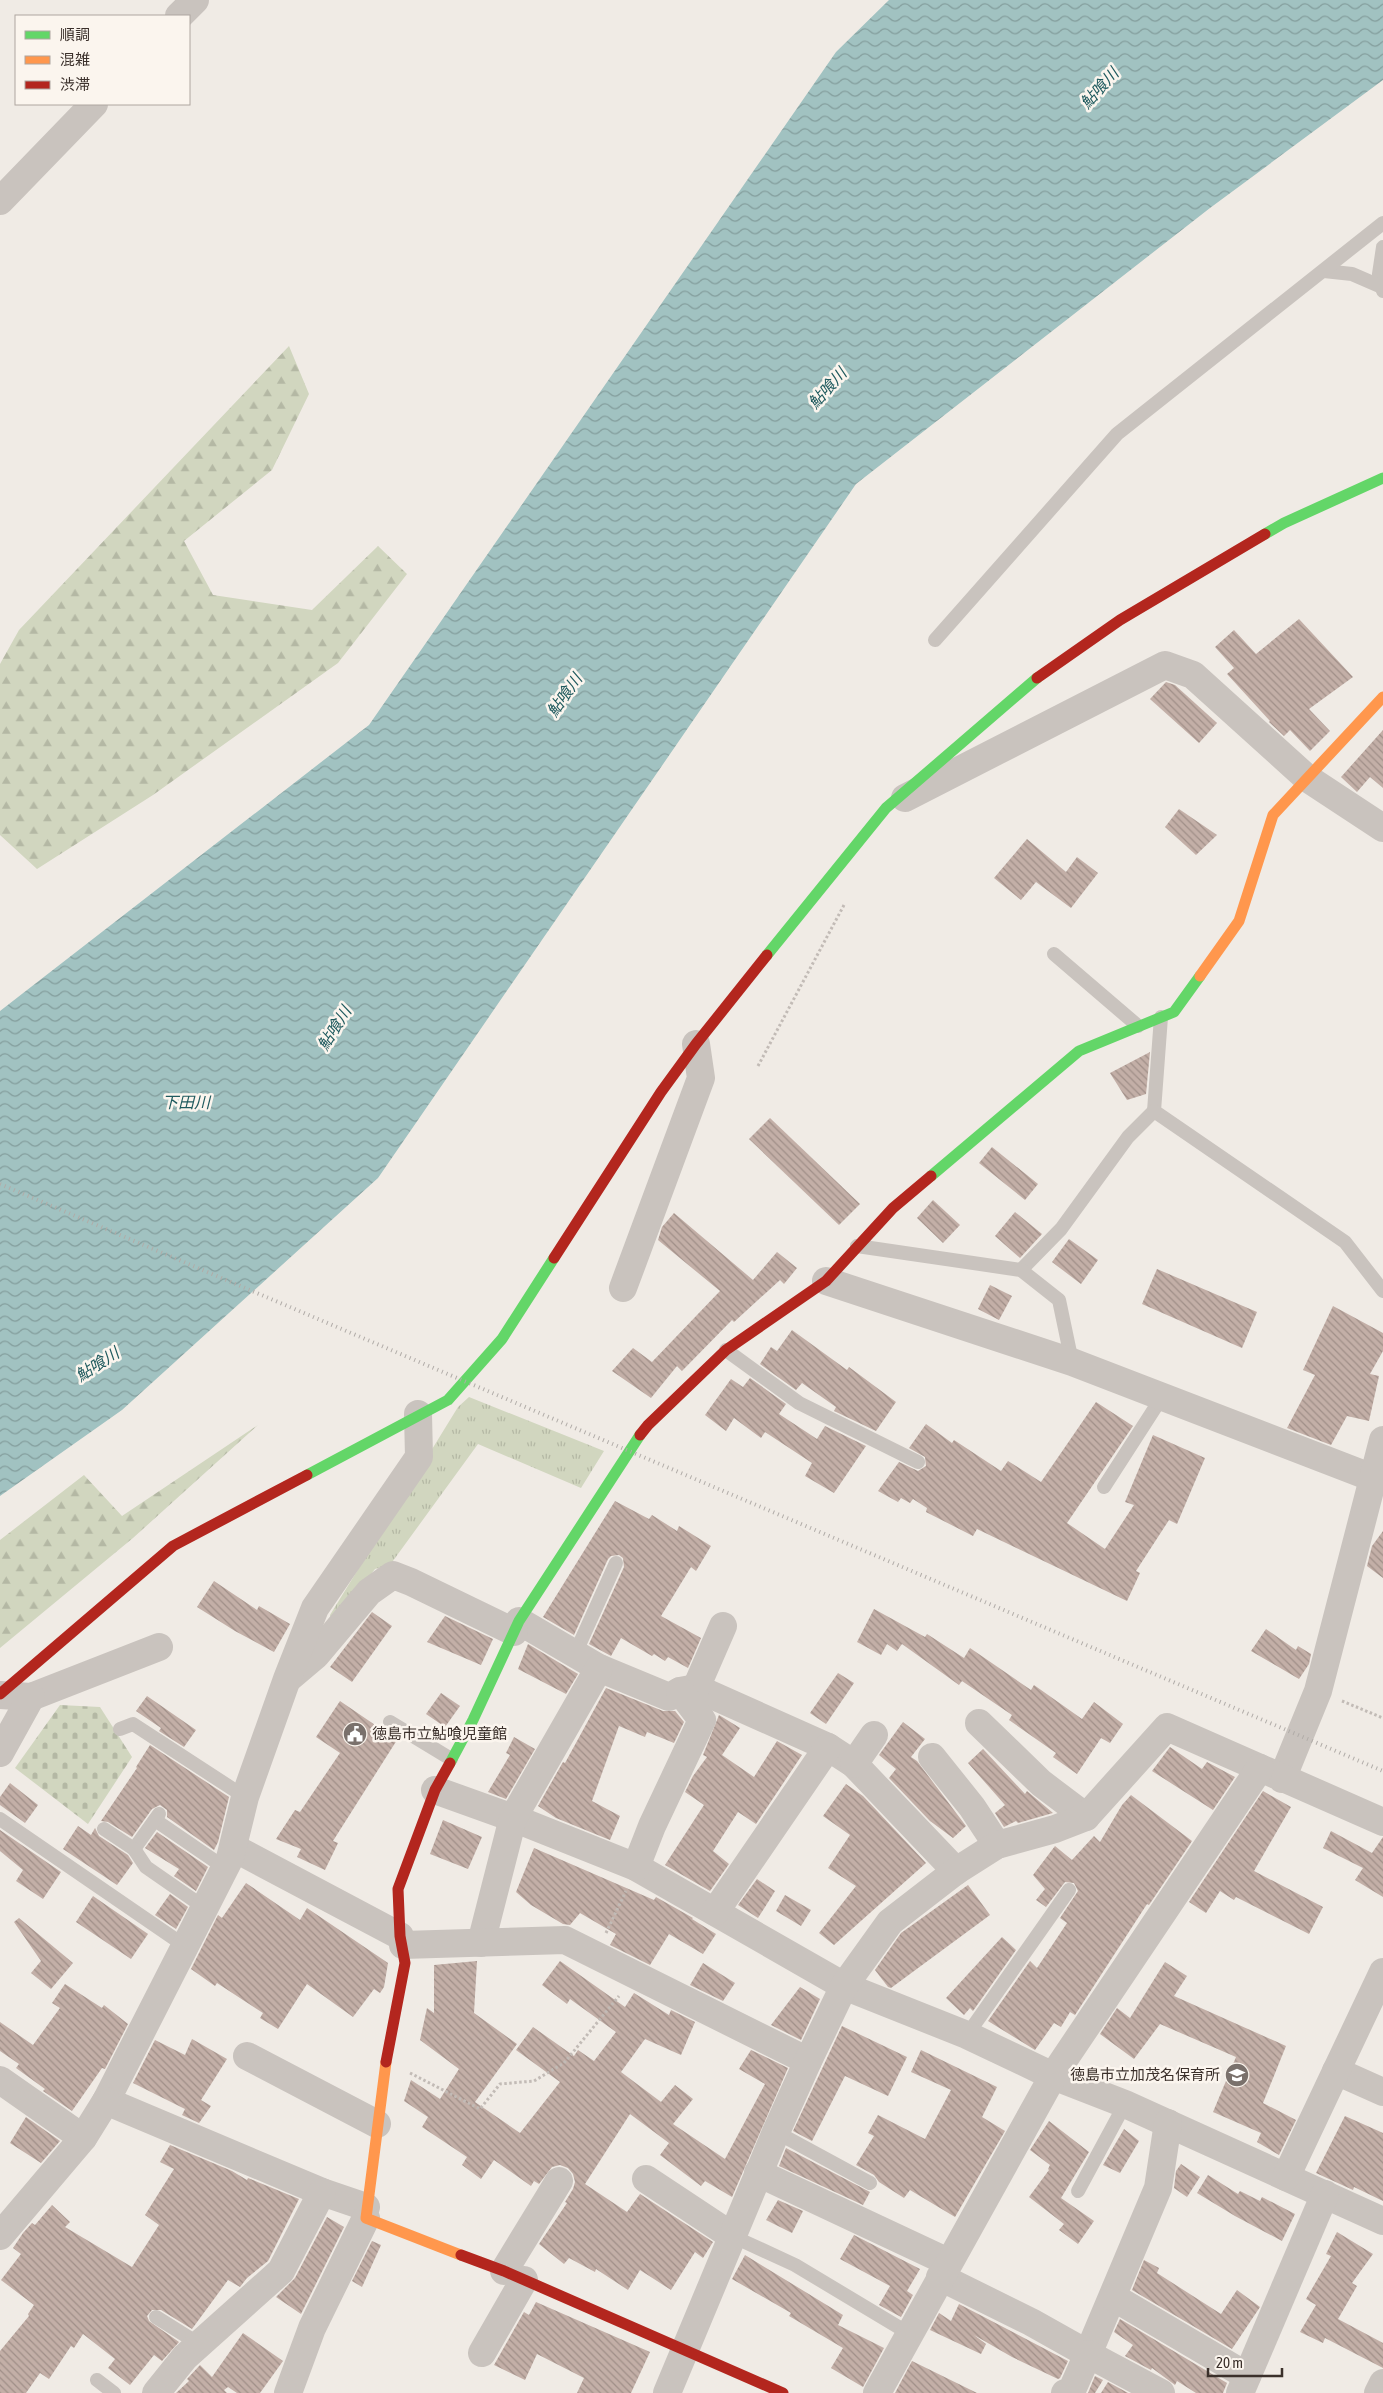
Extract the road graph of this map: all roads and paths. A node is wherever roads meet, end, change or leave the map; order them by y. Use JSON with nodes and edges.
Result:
{"nodes":[{"id":1,"x":195,"y":0,"type":"edge"},
{"id":2,"x":180,"y":15,"type":"edge"},
{"id":3,"x":93,"y":105,"type":"edge"},
{"id":4,"x":0,"y":202,"type":"edge"},
{"id":5,"x":1383,"y":224,"type":"edge"},
{"id":6,"x":1383,"y":247,"type":"edge"},
{"id":7,"x":1324,"y":271,"type":"junction"},
{"id":8,"x":1382,"y":289,"type":"edge"},
{"id":9,"x":1383,"y":478,"type":"edge"},
{"id":10,"x":935,"y":640,"type":"dead end"},
{"id":11,"x":1383,"y":697,"type":"edge"},
{"id":12,"x":1307,"y":778,"type":"junction"},
{"id":13,"x":886,"y":808,"type":"junction"},
{"id":14,"x":1383,"y":828,"type":"edge"},
{"id":15,"x":848,"y":898,"type":"dead end"},
{"id":16,"x":1054,"y":954,"type":"dead end"},
{"id":17,"x":1161,"y":1017,"type":"junction"},
{"id":18,"x":1138,"y":1026,"type":"junction"},
{"id":19,"x":696,"y":1044,"type":"junction"},
{"id":20,"x":758,"y":1066,"type":"dead end"},
{"id":21,"x":1154,"y":1111,"type":"junction"},
{"id":22,"x":857,"y":1246,"type":"junction"},
{"id":23,"x":1021,"y":1270,"type":"junction"},
{"id":24,"x":826,"y":1281,"type":"junction"},
{"id":25,"x":623,"y":1288,"type":"dead end"},
{"id":26,"x":1383,"y":1291,"type":"edge"},
{"id":27,"x":726,"y":1350,"type":"junction"},
{"id":28,"x":1072,"y":1362,"type":"junction"},
{"id":29,"x":1162,"y":1397,"type":"junction"},
{"id":30,"x":418,"y":1414,"type":"junction"},
{"id":31,"x":1379,"y":1457,"type":"edge"},
{"id":32,"x":918,"y":1462,"type":"dead end"},
{"id":33,"x":1104,"y":1487,"type":"dead end"},
{"id":34,"x":616,"y":1563,"type":"dead end"},
{"id":35,"x":516,"y":1626,"type":"junction"},
{"id":36,"x":723,"y":1626,"type":"dead end"},
{"id":37,"x":159,"y":1647,"type":"dead end"},
{"id":38,"x":575,"y":1654,"type":"junction"},
{"id":39,"x":599,"y":1668,"type":"junction"},
{"id":40,"x":287,"y":1679,"type":"junction"},
{"id":41,"x":688,"y":1689,"type":"junction"},
{"id":42,"x":1318,"y":1691,"type":"junction"},
{"id":43,"x":0,"y":1694,"type":"edge"},
{"id":44,"x":31,"y":1697,"type":"junction"},
{"id":45,"x":1383,"y":1718,"type":"edge"},
{"id":46,"x":390,"y":1722,"type":"dead end"},
{"id":47,"x":979,"y":1723,"type":"dead end"},
{"id":48,"x":120,"y":1729,"type":"dead end"},
{"id":49,"x":874,"y":1736,"type":"dead end"},
{"id":50,"x":828,"y":1747,"type":"junction"},
{"id":51,"x":0,"y":1753,"type":"edge"},
{"id":52,"x":932,"y":1756,"type":"dead end"},
{"id":53,"x":452,"y":1759,"type":"junction"},
{"id":54,"x":854,"y":1764,"type":"junction"},
{"id":55,"x":1271,"y":1774,"type":"junction"},
{"id":56,"x":435,"y":1790,"type":"junction"},
{"id":57,"x":245,"y":1796,"type":"junction"},
{"id":58,"x":1086,"y":1817,"type":"junction"},
{"id":59,"x":513,"y":1818,"type":"junction"},
{"id":60,"x":0,"y":1819,"type":"edge"},
{"id":61,"x":1383,"y":1822,"type":"edge"},
{"id":62,"x":104,"y":1829,"type":"dead end"},
{"id":63,"x":997,"y":1845,"type":"junction"},
{"id":64,"x":134,"y":1849,"type":"junction"},
{"id":65,"x":229,"y":1858,"type":"junction"},
{"id":66,"x":636,"y":1868,"type":"junction"},
{"id":67,"x":956,"y":1872,"type":"junction"},
{"id":68,"x":1069,"y":1890,"type":"dead end"},
{"id":69,"x":205,"y":1908,"type":"junction"},
{"id":70,"x":715,"y":1912,"type":"junction"},
{"id":71,"x":402,"y":1940,"type":"junction"},
{"id":72,"x":481,"y":1943,"type":"junction"},
{"id":73,"x":185,"y":1946,"type":"junction"},
{"id":74,"x":596,"y":1954,"type":"junction"},
{"id":75,"x":1383,"y":1972,"type":"edge"},
{"id":76,"x":636,"y":1974,"type":"junction"},
{"id":77,"x":844,"y":1986,"type":"junction"},
{"id":78,"x":967,"y":2036,"type":"junction"},
{"id":79,"x":247,"y":2056,"type":"dead end"},
{"id":80,"x":386,"y":2060,"type":"junction"},
{"id":81,"x":808,"y":2060,"type":"junction"},
{"id":82,"x":1336,"y":2071,"type":"junction"},
{"id":83,"x":1053,"y":2076,"type":"junction"},
{"id":84,"x":0,"y":2080,"type":"edge"},
{"id":85,"x":1383,"y":2092,"type":"edge"},
{"id":86,"x":106,"y":2101,"type":"junction"},
{"id":87,"x":1125,"y":2104,"type":"junction"},
{"id":88,"x":1168,"y":2123,"type":"junction"},
{"id":89,"x":377,"y":2124,"type":"junction"},
{"id":90,"x":776,"y":2132,"type":"junction"},
{"id":91,"x":83,"y":2138,"type":"junction"},
{"id":92,"x":758,"y":2173,"type":"junction"},
{"id":93,"x":1286,"y":2177,"type":"junction"},
{"id":94,"x":646,"y":2179,"type":"dead end"},
{"id":95,"x":560,"y":2181,"type":"dead end"},
{"id":96,"x":870,"y":2183,"type":"dead end"},
{"id":97,"x":1078,"y":2191,"type":"dead end"},
{"id":98,"x":322,"y":2192,"type":"junction"},
{"id":99,"x":1325,"y":2194,"type":"junction"},
{"id":100,"x":366,"y":2213,"type":"junction"},
{"id":101,"x":1383,"y":2221,"type":"edge"},
{"id":102,"x":0,"y":2236,"type":"edge"},
{"id":103,"x":732,"y":2236,"type":"junction"},
{"id":104,"x":944,"y":2270,"type":"junction"},
{"id":105,"x":514,"y":2276,"type":"junction"},
{"id":106,"x":1113,"y":2297,"type":"junction"},
{"id":107,"x":156,"y":2317,"type":"dead end"},
{"id":108,"x":910,"y":2334,"type":"junction"},
{"id":109,"x":199,"y":2344,"type":"junction"},
{"id":110,"x":685,"y":2352,"type":"junction"},
{"id":111,"x":482,"y":2353,"type":"dead end"},
{"id":112,"x":1088,"y":2354,"type":"junction"},
{"id":113,"x":97,"y":2380,"type":"dead end"},
{"id":114,"x":1383,"y":2382,"type":"edge"},
{"id":115,"x":1244,"y":2385,"type":"edge"},
{"id":116,"x":114,"y":2393,"type":"edge"},
{"id":117,"x":156,"y":2393,"type":"edge"},
{"id":118,"x":288,"y":2393,"type":"edge"},
{"id":119,"x":668,"y":2393,"type":"edge"},
{"id":120,"x":783,"y":2393,"type":"edge"},
{"id":121,"x":877,"y":2393,"type":"edge"},
{"id":122,"x":1065,"y":2393,"type":"edge"},
{"id":123,"x":1161,"y":2393,"type":"edge"},
{"id":124,"x":1378,"y":2393,"type":"edge"}],
"edges":[{"from":1,"to":2,"type":"street"},
{"from":3,"to":4,"type":"street"},
{"from":5,"to":7,"type":"lane"},
{"from":6,"to":8,"type":"lane"},
{"from":7,"to":8,"type":"lane"},
{"from":7,"to":10,"type":"lane"},
{"from":9,"to":13,"type":"street"},
{"from":11,"to":12,"type":"street"},
{"from":12,"to":13,"type":"street"},
{"from":12,"to":14,"type":"street"},
{"from":12,"to":17,"type":"street"},
{"from":13,"to":19,"type":"street"},
{"from":15,"to":20,"type":"path"},
{"from":16,"to":18,"type":"lane"},
{"from":17,"to":18,"type":"street"},
{"from":17,"to":21,"type":"lane"},
{"from":18,"to":22,"type":"street"},
{"from":19,"to":25,"type":"street"},
{"from":19,"to":30,"type":"street"},
{"from":21,"to":23,"type":"lane"},
{"from":21,"to":26,"type":"lane"},
{"from":22,"to":23,"type":"lane"},
{"from":22,"to":24,"type":"street"},
{"from":23,"to":28,"type":"lane"},
{"from":24,"to":27,"type":"street"},
{"from":24,"to":28,"type":"street"},
{"from":27,"to":32,"type":"lane"},
{"from":27,"to":35,"type":"street"},
{"from":28,"to":29,"type":"street"},
{"from":29,"to":31,"type":"street"},
{"from":29,"to":33,"type":"lane"},
{"from":30,"to":40,"type":"street"},
{"from":30,"to":43,"type":"street"},
{"from":31,"to":42,"type":"street"},
{"from":34,"to":38,"type":"lane"},
{"from":35,"to":38,"type":"street"},
{"from":35,"to":40,"type":"street"},
{"from":35,"to":53,"type":"street"},
{"from":36,"to":41,"type":"street"},
{"from":37,"to":44,"type":"street"},
{"from":38,"to":39,"type":"street"},
{"from":39,"to":41,"type":"street"},
{"from":39,"to":59,"type":"street"},
{"from":40,"to":57,"type":"street"},
{"from":41,"to":50,"type":"street"},
{"from":41,"to":66,"type":"street"},
{"from":42,"to":45,"type":"path"},
{"from":42,"to":55,"type":"street"},
{"from":43,"to":44,"type":"street"},
{"from":44,"to":51,"type":"street"},
{"from":46,"to":53,"type":"lane"},
{"from":47,"to":58,"type":"street"},
{"from":48,"to":57,"type":"lane"},
{"from":49,"to":54,"type":"street"},
{"from":50,"to":54,"type":"street"},
{"from":50,"to":70,"type":"street"},
{"from":52,"to":63,"type":"street"},
{"from":53,"to":56,"type":"street"},
{"from":54,"to":67,"type":"street"},
{"from":55,"to":58,"type":"street"},
{"from":55,"to":61,"type":"street"},
{"from":55,"to":83,"type":"street"},
{"from":56,"to":59,"type":"street"},
{"from":56,"to":71,"type":"street"},
{"from":57,"to":65,"type":"street"},
{"from":58,"to":63,"type":"street"},
{"from":59,"to":66,"type":"street"},
{"from":59,"to":72,"type":"street"},
{"from":60,"to":73,"type":"lane"},
{"from":62,"to":64,"type":"lane"},
{"from":63,"to":67,"type":"street"},
{"from":64,"to":65,"type":"lane"},
{"from":64,"to":69,"type":"lane"},
{"from":65,"to":69,"type":"street"},
{"from":65,"to":71,"type":"street"},
{"from":66,"to":70,"type":"street"},
{"from":66,"to":74,"type":"path"},
{"from":67,"to":77,"type":"street"},
{"from":68,"to":78,"type":"lane"},
{"from":69,"to":73,"type":"street"},
{"from":70,"to":77,"type":"street"},
{"from":71,"to":72,"type":"street"},
{"from":71,"to":80,"type":"street"},
{"from":72,"to":74,"type":"street"},
{"from":73,"to":86,"type":"street"},
{"from":74,"to":76,"type":"street"},
{"from":75,"to":82,"type":"street"},
{"from":76,"to":80,"type":"path"},
{"from":76,"to":81,"type":"street"},
{"from":77,"to":78,"type":"street"},
{"from":77,"to":81,"type":"street"},
{"from":78,"to":83,"type":"street"},
{"from":79,"to":89,"type":"street"},
{"from":80,"to":89,"type":"street"},
{"from":81,"to":90,"type":"street"},
{"from":82,"to":85,"type":"street"},
{"from":82,"to":93,"type":"street"},
{"from":83,"to":87,"type":"street"},
{"from":83,"to":104,"type":"street"},
{"from":84,"to":91,"type":"street"},
{"from":86,"to":91,"type":"street"},
{"from":86,"to":98,"type":"street"},
{"from":87,"to":88,"type":"street"},
{"from":87,"to":97,"type":"lane"},
{"from":88,"to":93,"type":"street"},
{"from":88,"to":106,"type":"street"},
{"from":89,"to":100,"type":"street"},
{"from":90,"to":92,"type":"street"},
{"from":90,"to":96,"type":"lane"},
{"from":91,"to":102,"type":"street"},
{"from":92,"to":103,"type":"street"},
{"from":92,"to":104,"type":"street"},
{"from":93,"to":99,"type":"street"},
{"from":94,"to":103,"type":"street"},
{"from":95,"to":105,"type":"street"},
{"from":98,"to":100,"type":"street"},
{"from":98,"to":109,"type":"street"},
{"from":99,"to":101,"type":"street"},
{"from":99,"to":115,"type":"street"},
{"from":100,"to":105,"type":"street"},
{"from":100,"to":118,"type":"street"},
{"from":103,"to":108,"type":"lane"},
{"from":103,"to":110,"type":"street"},
{"from":104,"to":108,"type":"street"},
{"from":104,"to":112,"type":"street"},
{"from":105,"to":110,"type":"street"},
{"from":105,"to":111,"type":"street"},
{"from":106,"to":112,"type":"street"},
{"from":106,"to":115,"type":"street"},
{"from":107,"to":109,"type":"lane"},
{"from":108,"to":121,"type":"street"},
{"from":109,"to":117,"type":"street"},
{"from":110,"to":119,"type":"street"},
{"from":110,"to":120,"type":"street"},
{"from":112,"to":122,"type":"street"},
{"from":112,"to":123,"type":"street"},
{"from":113,"to":116,"type":"lane"},
{"from":114,"to":124,"type":"street"}]}
